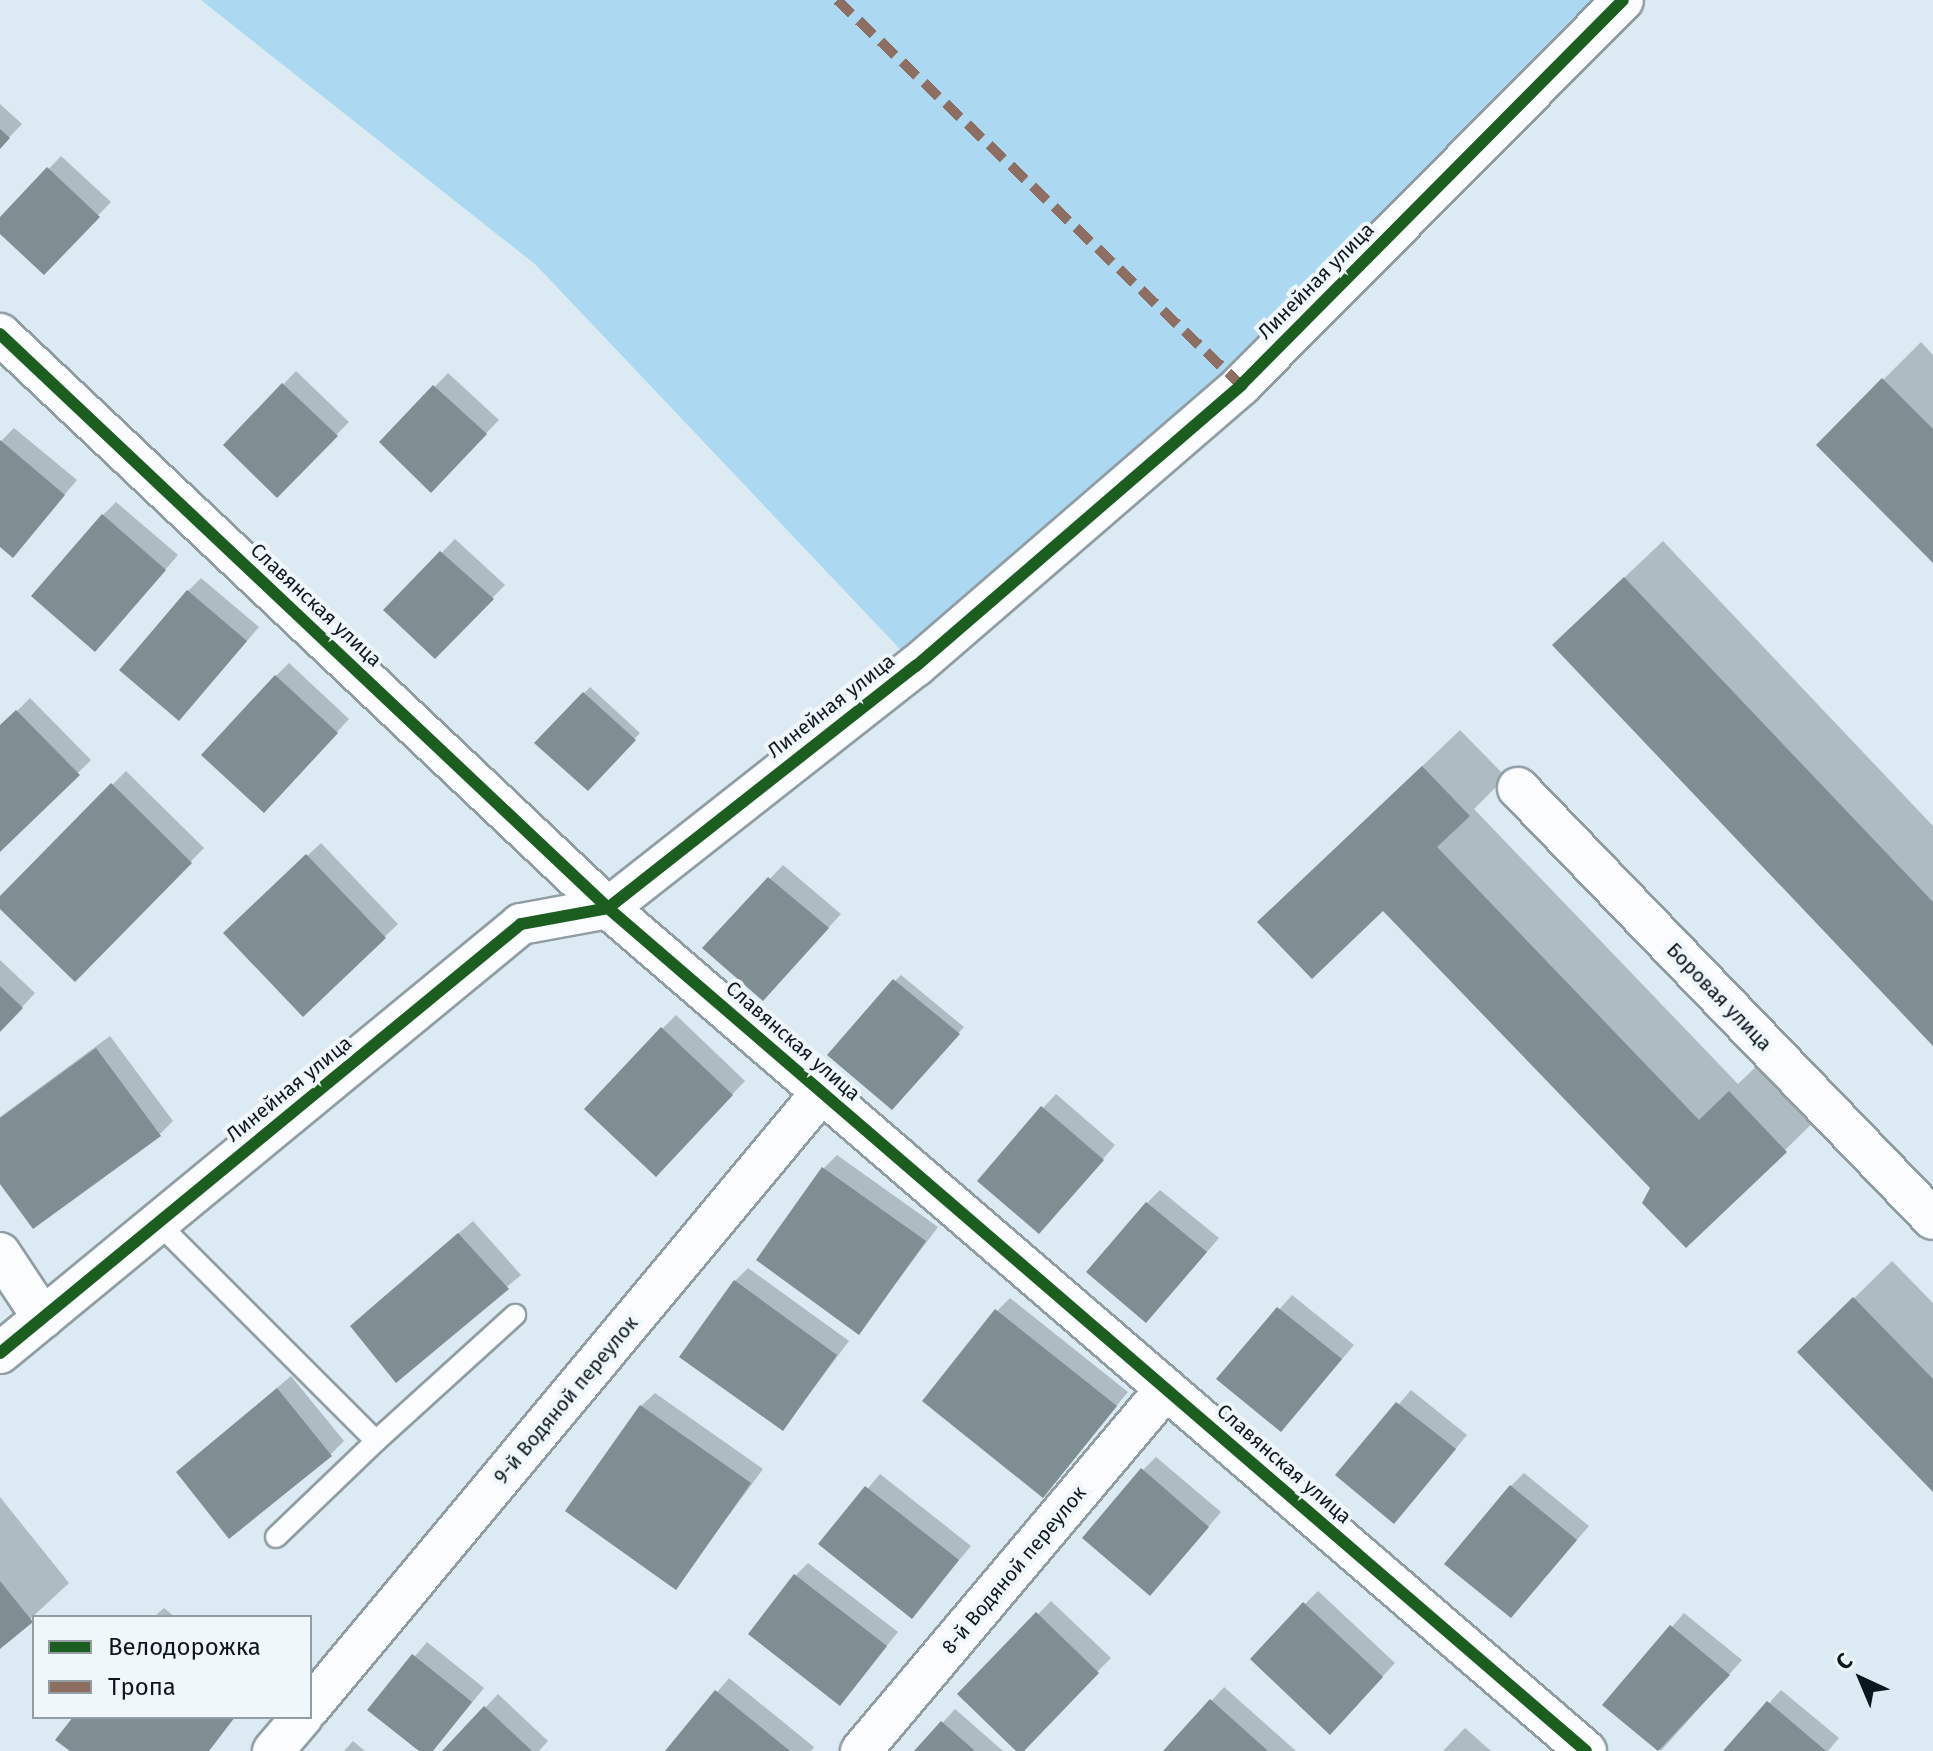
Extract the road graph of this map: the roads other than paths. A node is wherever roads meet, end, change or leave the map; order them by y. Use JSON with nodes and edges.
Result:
{"nodes":[{"id":1,"x":1623,"y":0,"type":"edge"},
{"id":2,"x":0,"y":334,"type":"edge"},
{"id":3,"x":1518,"y":788,"type":"dead end"},
{"id":4,"x":608,"y":908,"type":"junction"},
{"id":5,"x":822,"y":1092,"type":"junction"},
{"id":6,"x":1929,"y":1207,"type":"edge"},
{"id":7,"x":158,"y":1223,"type":"junction"},
{"id":8,"x":0,"y":1253,"type":"edge"},
{"id":9,"x":515,"y":1315,"type":"dead end"},
{"id":10,"x":43,"y":1318,"type":"junction"},
{"id":11,"x":0,"y":1353,"type":"edge"},
{"id":12,"x":1166,"y":1389,"type":"junction"},
{"id":13,"x":376,"y":1441,"type":"junction"},
{"id":14,"x":276,"y":1537,"type":"dead end"},
{"id":15,"x":312,"y":1705,"type":"edge"},
{"id":16,"x":300,"y":1719,"type":"edge"},
{"id":17,"x":273,"y":1751,"type":"edge"},
{"id":18,"x":861,"y":1751,"type":"edge"},
{"id":19,"x":1586,"y":1751,"type":"edge"}],
"edges":[{"from":1,"to":4,"type":"street","name":"Линейная улица"},
{"from":2,"to":4,"type":"street","name":"Славянская улица"},
{"from":3,"to":6,"type":"street","name":"Боровая улица"},
{"from":4,"to":5,"type":"street","name":"Славянская улица"},
{"from":4,"to":7,"type":"street","name":"Линейная улица"},
{"from":5,"to":12,"type":"street","name":"Славянская улица"},
{"from":5,"to":15,"type":"street","name":"9-й Водяной переулок"},
{"from":7,"to":10,"type":"street","name":"Линейная улица"},
{"from":7,"to":13,"type":"lane"},
{"from":8,"to":10,"type":"street"},
{"from":9,"to":13,"type":"lane"},
{"from":10,"to":11,"type":"street","name":"Линейная улица"},
{"from":12,"to":18,"type":"street","name":"8-й Водяной переулок"},
{"from":12,"to":19,"type":"street","name":"Славянская улица"},
{"from":13,"to":14,"type":"lane"},
{"from":16,"to":17,"type":"street"}]}
